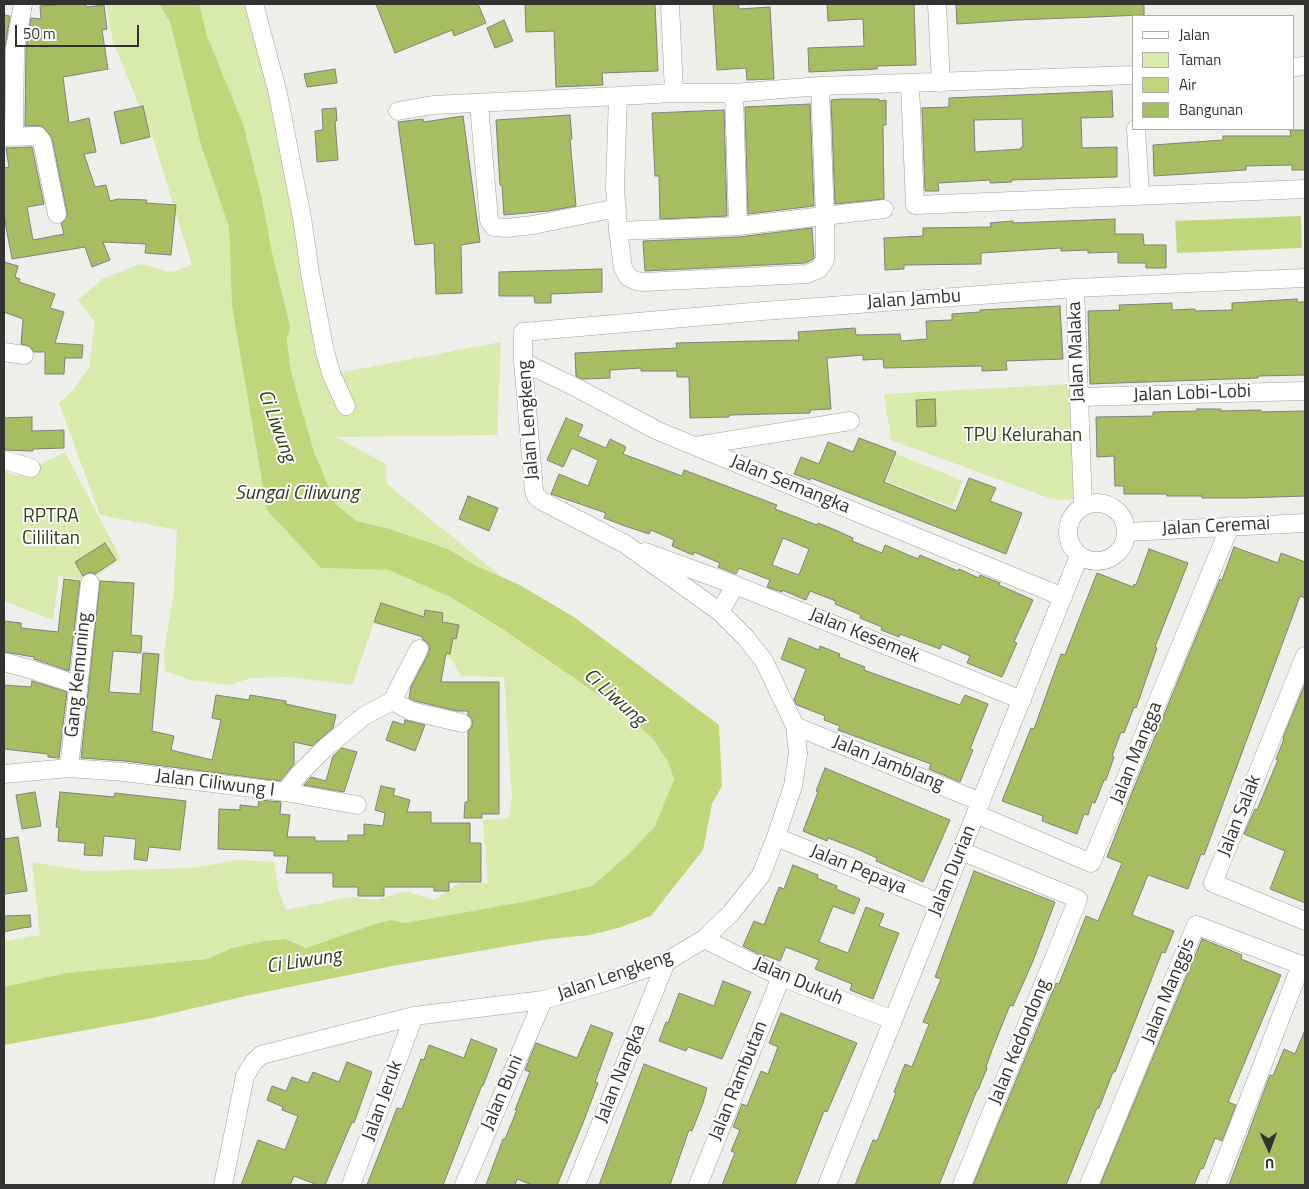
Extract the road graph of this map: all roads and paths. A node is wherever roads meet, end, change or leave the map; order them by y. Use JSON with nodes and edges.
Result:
{"nodes":[{"id":1,"x":23,"y":4,"type":"edge"},
{"id":2,"x":254,"y":4,"type":"edge"},
{"id":3,"x":670,"y":4,"type":"edge"},
{"id":4,"x":937,"y":4,"type":"edge"},
{"id":5,"x":1132,"y":75,"type":"edge"},
{"id":6,"x":941,"y":83,"type":"junction"},
{"id":7,"x":910,"y":84,"type":"junction"},
{"id":8,"x":820,"y":86,"type":"junction"},
{"id":9,"x":674,"y":93,"type":"junction"},
{"id":10,"x":734,"y":93,"type":"junction"},
{"id":11,"x":618,"y":96,"type":"junction"},
{"id":12,"x":479,"y":104,"type":"junction"},
{"id":13,"x":398,"y":111,"type":"dead end"},
{"id":14,"x":1136,"y":130,"type":"edge"},
{"id":15,"x":9,"y":137,"type":"edge"},
{"id":16,"x":1305,"y":189,"type":"edge"},
{"id":17,"x":1140,"y":195,"type":"junction"},
{"id":18,"x":617,"y":208,"type":"junction"},
{"id":19,"x":884,"y":209,"type":"dead end"},
{"id":20,"x":57,"y":214,"type":"dead end"},
{"id":21,"x":826,"y":217,"type":"junction"},
{"id":22,"x":738,"y":226,"type":"junction"},
{"id":23,"x":618,"y":231,"type":"junction"},
{"id":24,"x":1305,"y":278,"type":"edge"},
{"id":25,"x":1075,"y":288,"type":"junction"},
{"id":26,"x":524,"y":332,"type":"joint"},
{"id":27,"x":4,"y":352,"type":"edge"},
{"id":28,"x":24,"y":355,"type":"dead end"},
{"id":29,"x":523,"y":362,"type":"junction"},
{"id":30,"x":1305,"y":391,"type":"edge"},
{"id":31,"x":1079,"y":397,"type":"junction"},
{"id":32,"x":346,"y":406,"type":"dead end"},
{"id":33,"x":850,"y":421,"type":"dead end"},
{"id":34,"x":695,"y":446,"type":"junction"},
{"id":35,"x":4,"y":460,"type":"edge"},
{"id":36,"x":30,"y":468,"type":"dead end"},
{"id":37,"x":1083,"y":506,"type":"junction"},
{"id":38,"x":1305,"y":523,"type":"edge"},
{"id":39,"x":1230,"y":526,"type":"junction"},
{"id":40,"x":1127,"y":532,"type":"junction"},
{"id":41,"x":626,"y":544,"type":"junction"},
{"id":42,"x":1079,"y":556,"type":"junction"},
{"id":43,"x":90,"y":583,"type":"dead end"},
{"id":44,"x":735,"y":585,"type":"junction"},
{"id":45,"x":1063,"y":597,"type":"junction"},
{"id":46,"x":720,"y":612,"type":"junction"},
{"id":47,"x":419,"y":649,"type":"dead end"},
{"id":48,"x":1305,"y":656,"type":"edge"},
{"id":49,"x":4,"y":662,"type":"edge"},
{"id":50,"x":78,"y":685,"type":"junction"},
{"id":51,"x":1022,"y":700,"type":"junction"},
{"id":52,"x":392,"y":701,"type":"junction"},
{"id":53,"x":462,"y":723,"type":"dead end"},
{"id":54,"x":795,"y":726,"type":"junction"},
{"id":55,"x":69,"y":768,"type":"junction"},
{"id":56,"x":4,"y":774,"type":"edge"},
{"id":57,"x":285,"y":792,"type":"junction"},
{"id":58,"x":357,"y":805,"type":"dead end"},
{"id":59,"x":978,"y":808,"type":"junction"},
{"id":60,"x":776,"y":838,"type":"junction"},
{"id":61,"x":961,"y":851,"type":"junction"},
{"id":62,"x":940,"y":904,"type":"junction"},
{"id":63,"x":1305,"y":921,"type":"edge"},
{"id":64,"x":704,"y":939,"type":"junction"},
{"id":65,"x":666,"y":962,"type":"junction"},
{"id":66,"x":781,"y":977,"type":"junction"},
{"id":67,"x":543,"y":1000,"type":"junction"},
{"id":68,"x":414,"y":1016,"type":"junction"},
{"id":69,"x":893,"y":1020,"type":"junction"},
{"id":70,"x":223,"y":1185,"type":"edge"},
{"id":71,"x":351,"y":1185,"type":"edge"},
{"id":72,"x":464,"y":1185,"type":"edge"},
{"id":73,"x":576,"y":1185,"type":"edge"},
{"id":74,"x":698,"y":1185,"type":"edge"},
{"id":75,"x":827,"y":1185,"type":"edge"},
{"id":76,"x":962,"y":1185,"type":"edge"},
{"id":77,"x":1089,"y":1185,"type":"edge"},
{"id":78,"x":1216,"y":1185,"type":"edge"}],
"edges":[{"from":1,"to":15,"type":"street"},
{"from":2,"to":32,"type":"street"},
{"from":3,"to":9,"type":"street"},
{"from":4,"to":6,"type":"street"},
{"from":5,"to":6,"type":"street"},
{"from":6,"to":7,"type":"street"},
{"from":7,"to":8,"type":"street"},
{"from":7,"to":17,"type":"street"},
{"from":8,"to":10,"type":"street"},
{"from":8,"to":21,"type":"street"},
{"from":9,"to":10,"type":"street"},
{"from":9,"to":11,"type":"street"},
{"from":10,"to":22,"type":"street"},
{"from":11,"to":12,"type":"street"},
{"from":11,"to":18,"type":"street"},
{"from":12,"to":13,"type":"street"},
{"from":12,"to":18,"type":"street"},
{"from":14,"to":17,"type":"street"},
{"from":15,"to":20,"type":"street"},
{"from":16,"to":17,"type":"street"},
{"from":18,"to":23,"type":"street"},
{"from":19,"to":21,"type":"street"},
{"from":21,"to":22,"type":"street"},
{"from":21,"to":23,"type":"street"},
{"from":22,"to":23,"type":"street"},
{"from":24,"to":25,"type":"street","name":"Jalan Jambu"},
{"from":25,"to":26,"type":"street","name":"Jalan Jambu"},
{"from":25,"to":31,"type":"street","name":"Jalan Malaka"},
{"from":26,"to":29,"type":"street","name":"Jalan Lengkeng"},
{"from":27,"to":28,"type":"street"},
{"from":29,"to":34,"type":"street","name":"Jalan Semangka"},
{"from":29,"to":41,"type":"street","name":"Jalan Lengkeng"},
{"from":30,"to":31,"type":"street","name":"Jalan Lobi-Lobi"},
{"from":31,"to":37,"type":"street","name":"Jalan Malaka"},
{"from":33,"to":34,"type":"street"},
{"from":34,"to":45,"type":"street","name":"Jalan Semangka"},
{"from":35,"to":36,"type":"street"},
{"from":37,"to":40,"type":"street"},
{"from":37,"to":42,"type":"street"},
{"from":38,"to":39,"type":"street","name":"Jalan Ceremai"},
{"from":39,"to":40,"type":"street","name":"Jalan Ceremai"},
{"from":39,"to":59,"type":"street","name":"Jalan Mangga"},
{"from":40,"to":42,"type":"street"},
{"from":41,"to":44,"type":"street","name":"Jalan Lengkeng"},
{"from":41,"to":46,"type":"street","name":"Jalan Lengkeng"},
{"from":42,"to":45,"type":"street","name":"Jalan Durian"},
{"from":43,"to":50,"type":"street","name":"Gang Kemuning"},
{"from":44,"to":46,"type":"street"},
{"from":44,"to":51,"type":"street","name":"Jalan Kesemek"},
{"from":45,"to":51,"type":"street","name":"Jalan Durian"},
{"from":46,"to":54,"type":"street","name":"Jalan Lengkeng"},
{"from":47,"to":52,"type":"street"},
{"from":48,"to":63,"type":"street","name":"Jalan Salak"},
{"from":49,"to":50,"type":"street"},
{"from":50,"to":55,"type":"street","name":"Gang Kemuning"},
{"from":51,"to":59,"type":"street","name":"Jalan Durian"},
{"from":52,"to":53,"type":"street"},
{"from":52,"to":57,"type":"street","name":"Jalan Ciliwung I"},
{"from":54,"to":59,"type":"street","name":"Jalan Jamblang"},
{"from":54,"to":60,"type":"street","name":"Jalan Lengkeng"},
{"from":55,"to":56,"type":"street","name":"Jalan Ciliwung I"},
{"from":55,"to":57,"type":"street","name":"Jalan Ciliwung I"},
{"from":57,"to":58,"type":"street"},
{"from":59,"to":61,"type":"street","name":"Jalan Durian"},
{"from":60,"to":62,"type":"street","name":"Jalan Pepaya"},
{"from":60,"to":64,"type":"street","name":"Jalan Lengkeng"},
{"from":61,"to":62,"type":"street","name":"Jalan Durian"},
{"from":61,"to":76,"type":"street","name":"Jalan Kedondong"},
{"from":62,"to":69,"type":"street","name":"Jalan Durian"},
{"from":64,"to":65,"type":"street","name":"Jalan Lengkeng"},
{"from":64,"to":66,"type":"street","name":"Jalan Dukuh"},
{"from":65,"to":67,"type":"street","name":"Jalan Lengkeng"},
{"from":65,"to":73,"type":"street","name":"Jalan Nangka"},
{"from":66,"to":69,"type":"street","name":"Jalan Dukuh"},
{"from":66,"to":74,"type":"street","name":"Jalan Rambutan"},
{"from":67,"to":68,"type":"street","name":"Jalan Lengkeng"},
{"from":67,"to":72,"type":"street","name":"Jalan Buni"},
{"from":68,"to":70,"type":"street","name":"Jalan Lengkeng"},
{"from":68,"to":71,"type":"street","name":"Jalan Jeruk"},
{"from":69,"to":75,"type":"street","name":"Jalan Durian"},
{"from":77,"to":78,"type":"street","name":"Jalan Manggis"}]}
